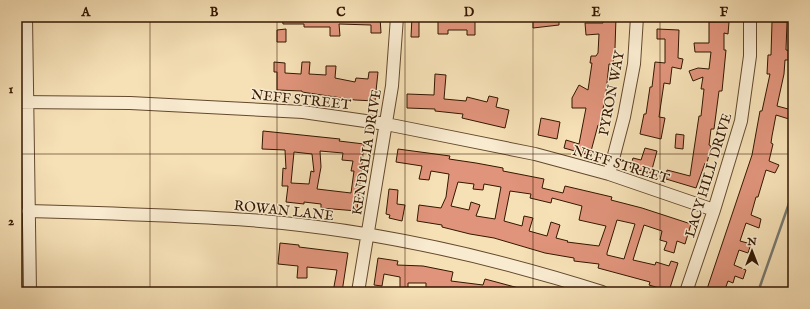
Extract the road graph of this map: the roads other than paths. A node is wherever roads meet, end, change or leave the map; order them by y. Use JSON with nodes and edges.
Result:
{"nodes":[{"id":1,"x":26,"y":17,"type":"edge"},
{"id":2,"x":397,"y":17,"type":"edge"},
{"id":3,"x":637,"y":17,"type":"edge"},
{"id":4,"x":750,"y":17,"type":"edge"},
{"id":5,"x":22,"y":101,"type":"edge"},
{"id":6,"x":386,"y":124,"type":"junction"},
{"id":7,"x":609,"y":174,"type":"junction"},
{"id":8,"x":714,"y":210,"type":"junction"},
{"id":9,"x":28,"y":211,"type":"junction"},
{"id":10,"x":368,"y":234,"type":"junction"},
{"id":11,"x":30,"y":292,"type":"edge"},
{"id":12,"x":358,"y":292,"type":"edge"},
{"id":13,"x":602,"y":292,"type":"edge"},
{"id":14,"x":686,"y":292,"type":"edge"}],
"edges":[{"from":1,"to":5,"type":"street"},
{"from":2,"to":6,"type":"street","name":"KENDALIA DRIVE"},
{"from":3,"to":7,"type":"street","name":"PYRON WAY"},
{"from":4,"to":8,"type":"street","name":"LACY HILL DRIVE"},
{"from":5,"to":6,"type":"street","name":"NEFF STREET"},
{"from":5,"to":9,"type":"street"},
{"from":6,"to":7,"type":"street","name":"NEFF STREET"},
{"from":6,"to":10,"type":"street","name":"KENDALIA DRIVE"},
{"from":7,"to":8,"type":"street","name":"NEFF STREET"},
{"from":8,"to":14,"type":"street","name":"LACY HILL DRIVE"},
{"from":9,"to":10,"type":"street","name":"ROWAN LANE"},
{"from":9,"to":11,"type":"street"},
{"from":10,"to":12,"type":"street","name":"KENDALIA DRIVE"},
{"from":10,"to":13,"type":"street","name":"ROWAN LANE"}]}
